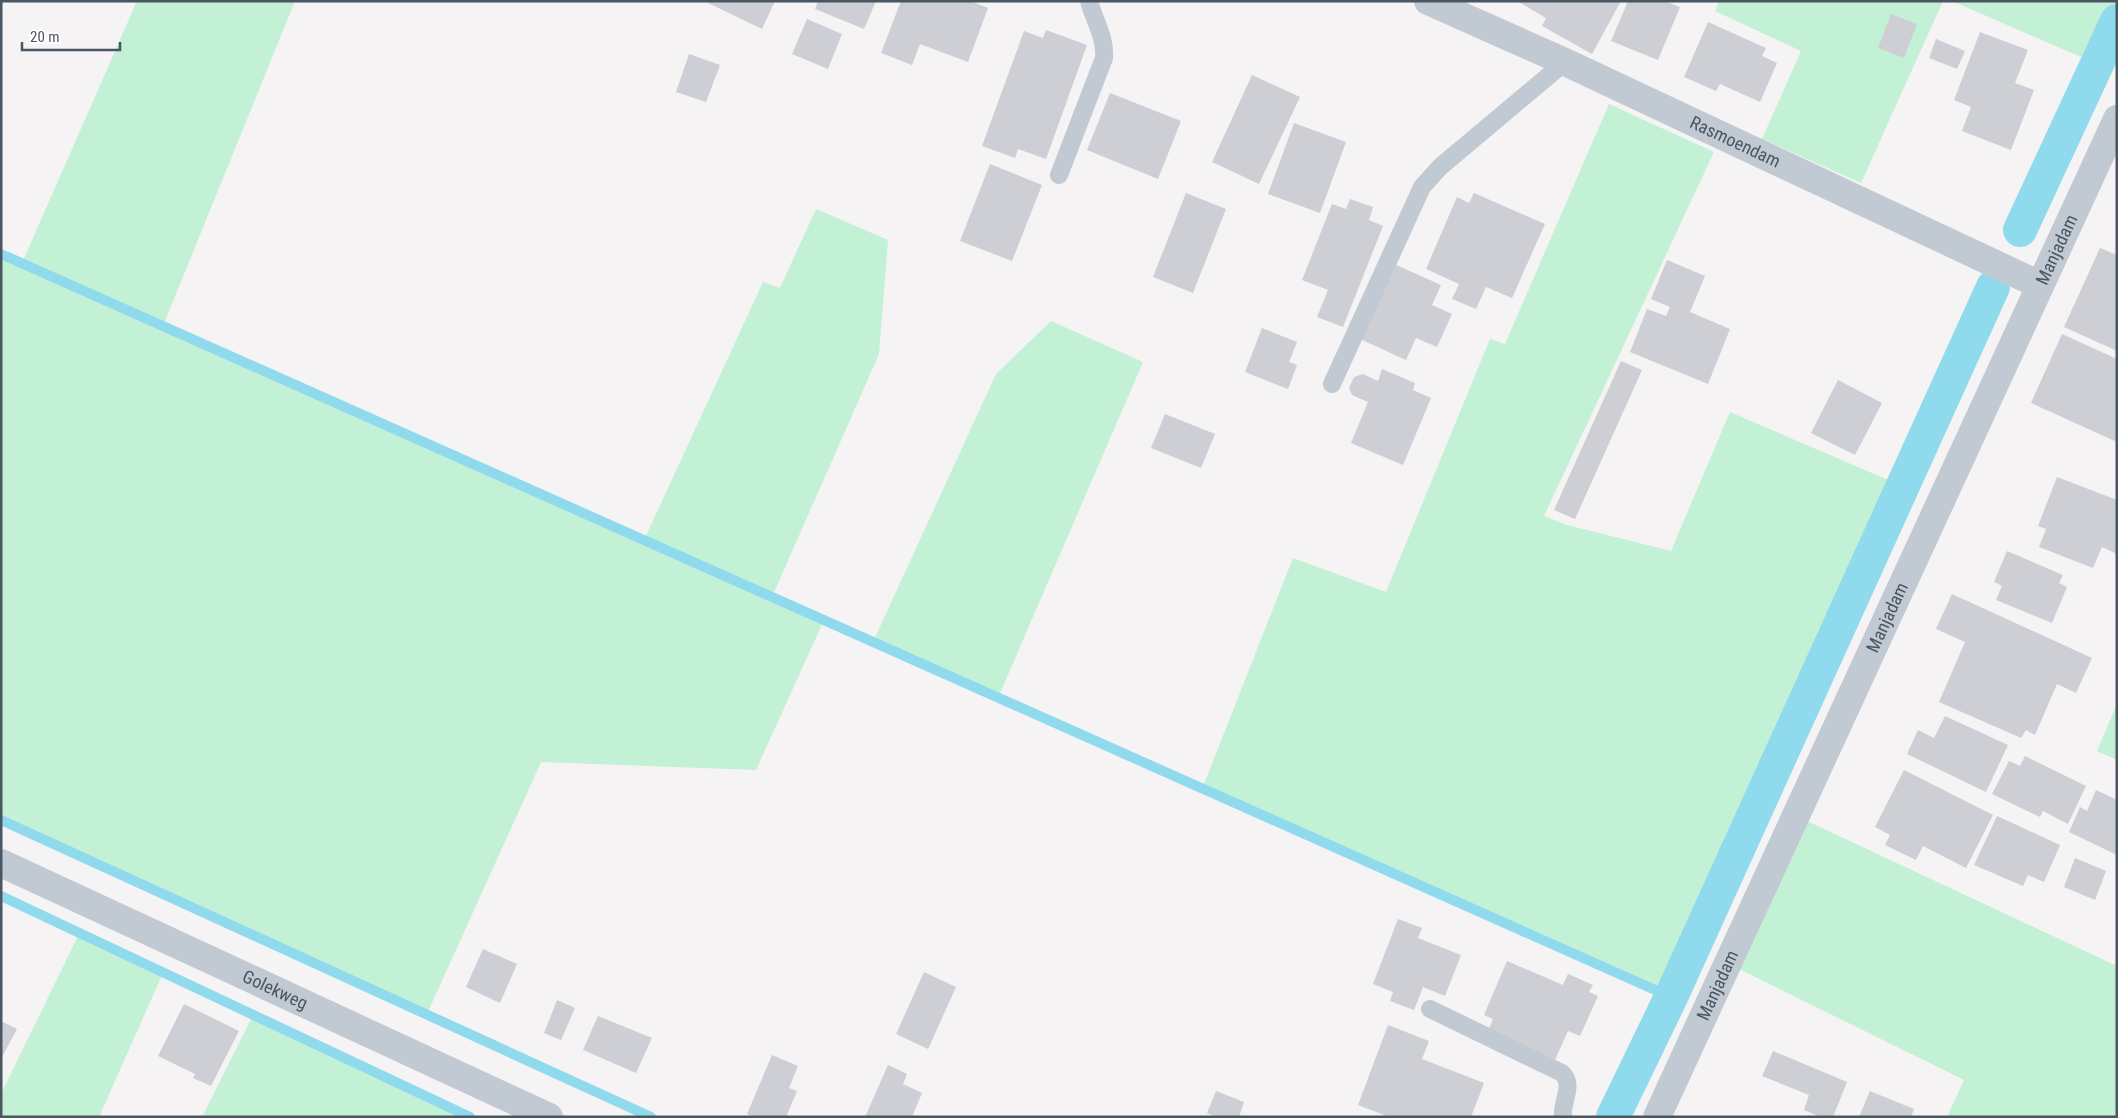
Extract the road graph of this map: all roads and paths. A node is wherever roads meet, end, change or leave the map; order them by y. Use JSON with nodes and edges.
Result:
{"nodes":[{"id":1,"x":1089,"y":1,"type":"edge"},
{"id":2,"x":1428,"y":1,"type":"edge"},
{"id":3,"x":1565,"y":62,"type":"junction"},
{"id":4,"x":2117,"y":119,"type":"edge"},
{"id":5,"x":1059,"y":175,"type":"dead end"},
{"id":6,"x":2040,"y":285,"type":"junction"},
{"id":7,"x":1332,"y":384,"type":"dead end"},
{"id":8,"x":1,"y":863,"type":"edge"},
{"id":9,"x":1430,"y":1009,"type":"dead end"},
{"id":10,"x":1562,"y":1116,"type":"edge"},
{"id":11,"x":549,"y":1117,"type":"edge"},
{"id":12,"x":1657,"y":1117,"type":"edge"}],
"edges":[{"from":1,"to":5,"type":"lane"},
{"from":2,"to":3,"type":"street","name":"Rasmoendam"},
{"from":3,"to":6,"type":"street","name":"Rasmoendam"},
{"from":3,"to":7,"type":"lane"},
{"from":4,"to":6,"type":"street","name":"Manjadam"},
{"from":6,"to":12,"type":"street","name":"Manjadam"},
{"from":8,"to":11,"type":"street","name":"Golekweg"},
{"from":9,"to":10,"type":"lane"}]}
